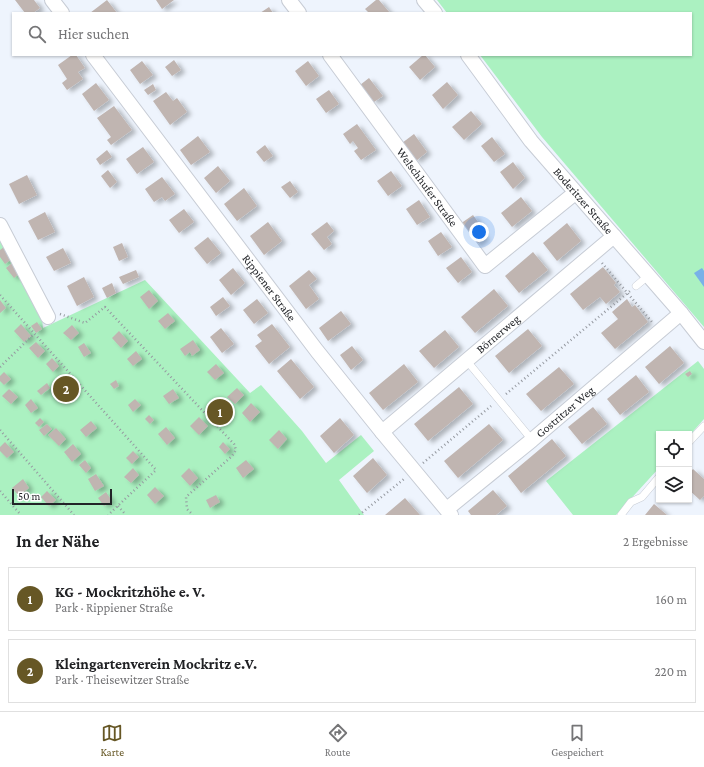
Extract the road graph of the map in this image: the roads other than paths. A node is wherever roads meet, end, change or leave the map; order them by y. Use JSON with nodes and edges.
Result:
{"nodes":[{"id":1,"x":52,"y":0,"type":"edge"},
{"id":2,"x":289,"y":0,"type":"edge"},
{"id":3,"x":424,"y":0,"type":"edge"},
{"id":4,"x":61,"y":12,"type":"edge"},
{"id":5,"x":298,"y":12,"type":"edge"},
{"id":6,"x":434,"y":12,"type":"edge"},
{"id":7,"x":94,"y":56,"type":"edge"},
{"id":8,"x":331,"y":56,"type":"edge"},
{"id":9,"x":469,"y":56,"type":"edge"},
{"id":10,"x":575,"y":193,"type":"junction"},
{"id":11,"x":0,"y":225,"type":"edge"},
{"id":12,"x":614,"y":236,"type":"junction"},
{"id":13,"x":648,"y":276,"type":"junction"},
{"id":14,"x":636,"y":286,"type":"dead end"},
{"id":15,"x":681,"y":313,"type":"junction"},
{"id":16,"x":48,"y":317,"type":"road end"},
{"id":17,"x":704,"y":342,"type":"edge"},
{"id":18,"x":467,"y":361,"type":"junction"},
{"id":19,"x":704,"y":426,"type":"edge"},
{"id":20,"x":382,"y":432,"type":"junction"},
{"id":21,"x":692,"y":439,"type":"edge"},
{"id":22,"x":532,"y":440,"type":"junction"},
{"id":23,"x":656,"y":481,"type":"edge"},
{"id":24,"x":449,"y":512,"type":"edge"},
{"id":25,"x":621,"y":515,"type":"edge"}],
"edges":[{"from":1,"to":4,"type":"street"},
{"from":2,"to":5,"type":"street"},
{"from":3,"to":6,"type":"street"},
{"from":7,"to":20,"type":"street","name":"Rippiener Straße"},
{"from":8,"to":10,"type":"street","name":"Welschhufer Straße"},
{"from":9,"to":10,"type":"street","name":"Boderitzer Straße"},
{"from":10,"to":12,"type":"street","name":"Boderitzer Straße"},
{"from":11,"to":16,"type":"street"},
{"from":12,"to":13,"type":"street","name":"Boderitzer Straße"},
{"from":12,"to":18,"type":"street","name":"Börnerweg"},
{"from":13,"to":14,"type":"lane"},
{"from":13,"to":15,"type":"street","name":"Boderitzer Straße"},
{"from":15,"to":17,"type":"street","name":"Boderitzer Straße"},
{"from":15,"to":22,"type":"street","name":"Gostritzer Weg"},
{"from":18,"to":20,"type":"street","name":"Börnerweg"},
{"from":18,"to":22,"type":"lane"},
{"from":19,"to":21,"type":"lane"},
{"from":20,"to":24,"type":"street","name":"Rippiener Straße"},
{"from":22,"to":24,"type":"street","name":"Gostritzer Weg"},
{"from":23,"to":25,"type":"lane"}]}
